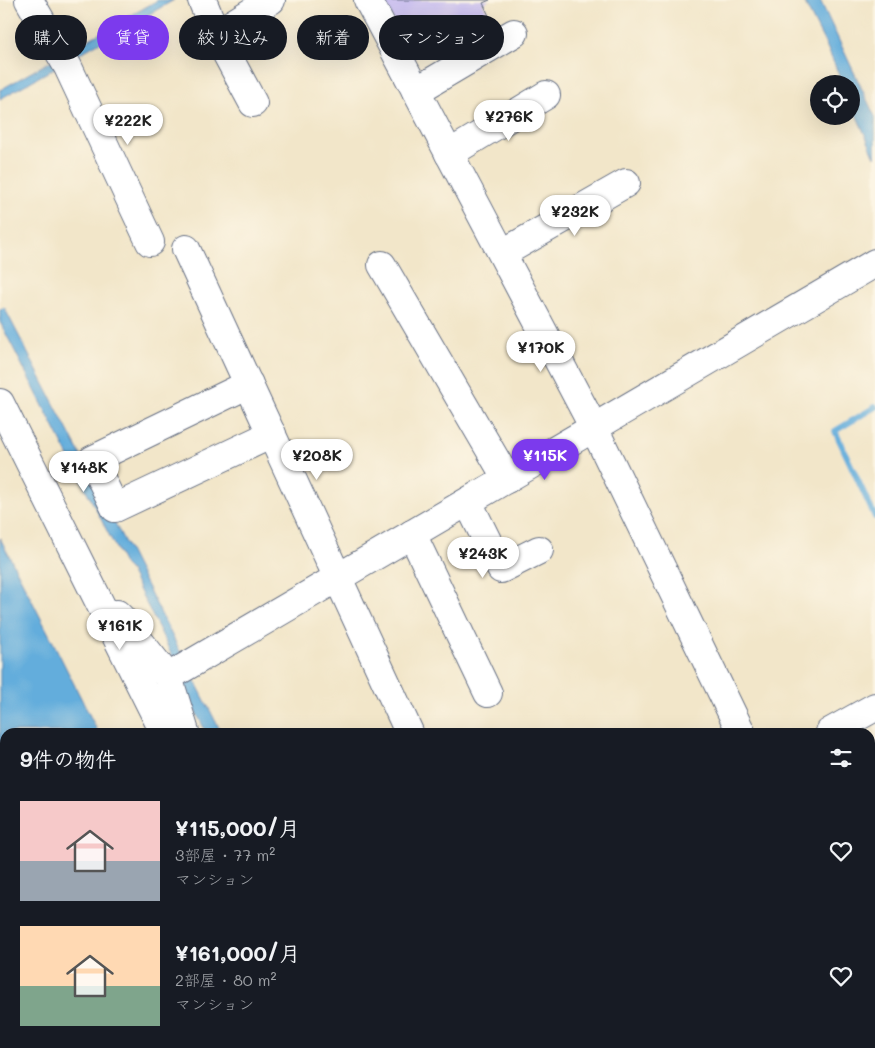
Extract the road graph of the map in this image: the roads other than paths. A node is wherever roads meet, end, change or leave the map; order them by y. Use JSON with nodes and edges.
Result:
{"nodes":[{"id":1,"x":29,"y":0,"type":"edge"},
{"id":2,"x":202,"y":0,"type":"edge"},
{"id":3,"x":272,"y":0,"type":"edge"},
{"id":4,"x":368,"y":0,"type":"edge"},
{"id":5,"x":208,"y":15,"type":"edge"},
{"id":6,"x":247,"y":15,"type":"edge"},
{"id":7,"x":514,"y":33,"type":"dead end"},
{"id":8,"x":230,"y":60,"type":"edge"},
{"id":9,"x":416,"y":91,"type":"junction"},
{"id":10,"x":546,"y":95,"type":"dead end"},
{"id":11,"x":253,"y":103,"type":"dead end"},
{"id":12,"x":449,"y":154,"type":"junction"},
{"id":13,"x":626,"y":183,"type":"dead end"},
{"id":14,"x":150,"y":242,"type":"dead end"},
{"id":15,"x":186,"y":248,"type":"dead end"},
{"id":16,"x":502,"y":254,"type":"junction"},
{"id":17,"x":875,"y":263,"type":"edge"},
{"id":18,"x":382,"y":266,"type":"dead end"},
{"id":19,"x":249,"y":384,"type":"junction"},
{"id":20,"x":0,"y":403,"type":"edge"},
{"id":21,"x":594,"y":428,"type":"junction"},
{"id":22,"x":272,"y":434,"type":"junction"},
{"id":23,"x":507,"y":479,"type":"junction"},
{"id":24,"x":468,"y":502,"type":"junction"},
{"id":25,"x":412,"y":534,"type":"junction"},
{"id":26,"x":540,"y":550,"type":"dead end"},
{"id":27,"x":338,"y":578,"type":"junction"},
{"id":28,"x":98,"y":600,"type":"junction"},
{"id":29,"x":168,"y":677,"type":"junction"},
{"id":30,"x":488,"y":693,"type":"dead end"},
{"id":31,"x":875,"y":707,"type":"edge"},
{"id":32,"x":162,"y":728,"type":"edge"},
{"id":33,"x":185,"y":728,"type":"edge"},
{"id":34,"x":407,"y":728,"type":"edge"},
{"id":35,"x":739,"y":728,"type":"edge"},
{"id":36,"x":837,"y":728,"type":"edge"}],
"edges":[{"from":1,"to":14,"type":"street"},
{"from":2,"to":5,"type":"street"},
{"from":3,"to":6,"type":"street"},
{"from":4,"to":9,"type":"street"},
{"from":7,"to":9,"type":"street"},
{"from":8,"to":11,"type":"street"},
{"from":9,"to":12,"type":"street"},
{"from":10,"to":12,"type":"street"},
{"from":12,"to":16,"type":"street"},
{"from":13,"to":16,"type":"street"},
{"from":15,"to":19,"type":"street"},
{"from":16,"to":21,"type":"street"},
{"from":17,"to":21,"type":"street"},
{"from":18,"to":23,"type":"street"},
{"from":19,"to":22,"type":"street"},
{"from":19,"to":22,"type":"street"},
{"from":20,"to":28,"type":"street"},
{"from":21,"to":23,"type":"street"},
{"from":21,"to":35,"type":"street"},
{"from":22,"to":27,"type":"street"},
{"from":23,"to":24,"type":"street"},
{"from":24,"to":25,"type":"street"},
{"from":24,"to":26,"type":"street"},
{"from":25,"to":27,"type":"street"},
{"from":25,"to":30,"type":"street"},
{"from":27,"to":29,"type":"street"},
{"from":27,"to":34,"type":"street"},
{"from":28,"to":29,"type":"street"},
{"from":28,"to":32,"type":"street"},
{"from":29,"to":33,"type":"street"},
{"from":31,"to":36,"type":"street"}]}
